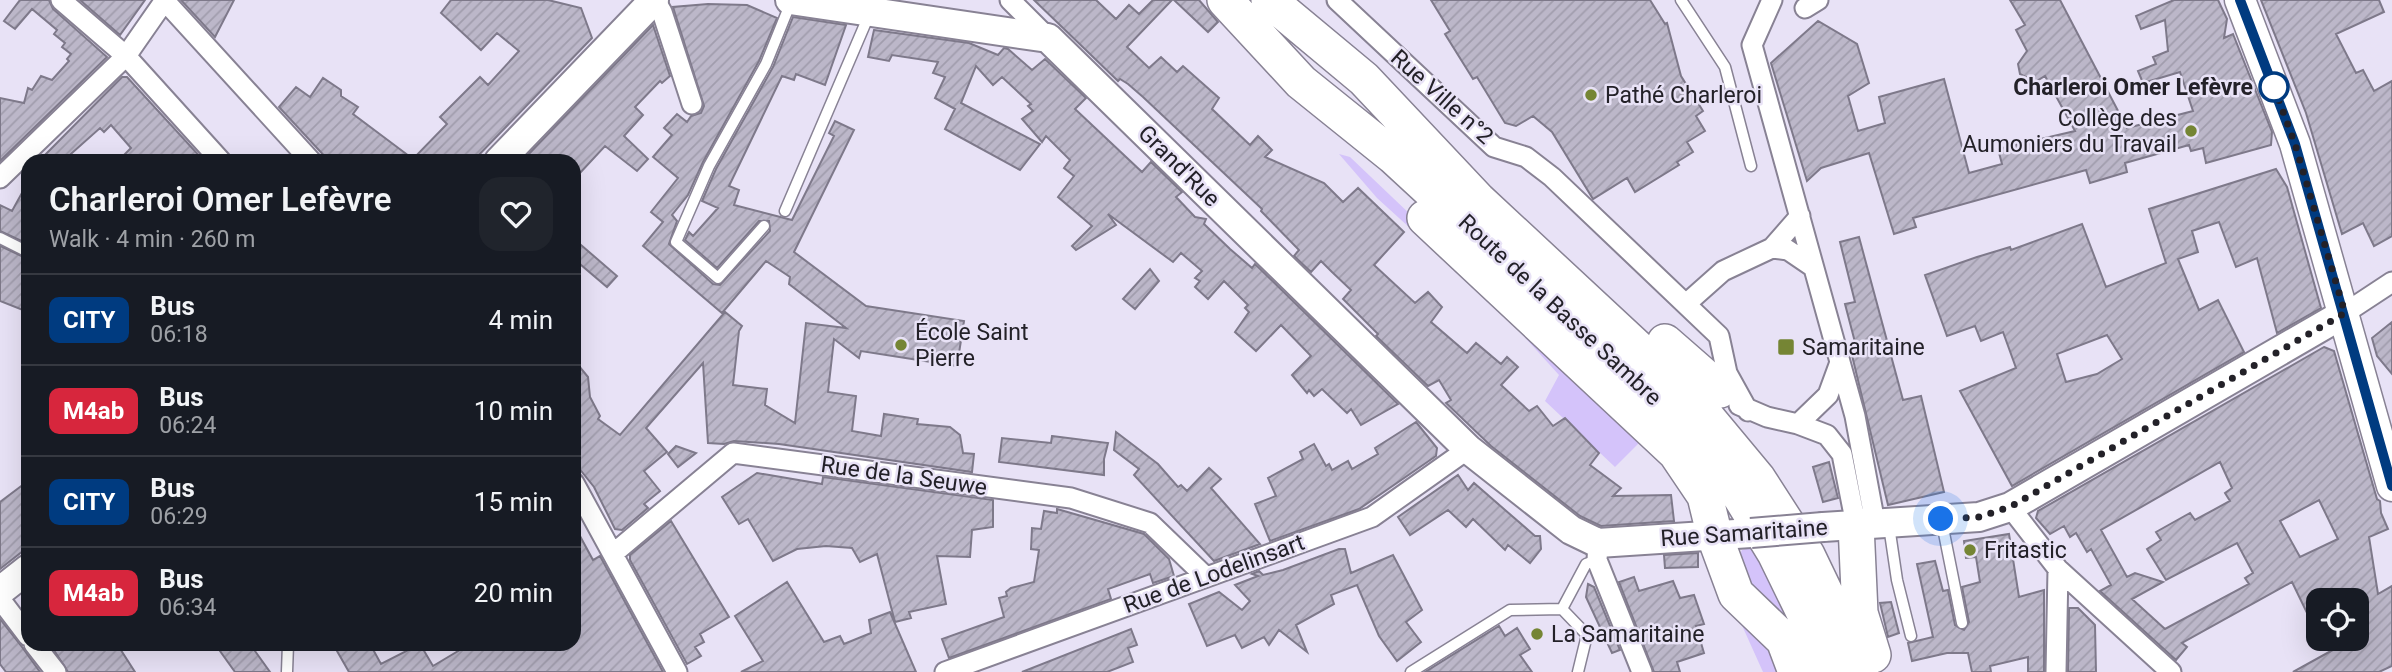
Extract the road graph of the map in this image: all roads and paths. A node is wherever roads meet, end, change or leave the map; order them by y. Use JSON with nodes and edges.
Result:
{"nodes":[{"id":1,"x":61,"y":0,"type":"edge"},
{"id":2,"x":165,"y":0,"type":"edge"},
{"id":3,"x":654,"y":0,"type":"edge"},
{"id":4,"x":791,"y":0,"type":"edge"},
{"id":5,"x":1010,"y":0,"type":"edge"},
{"id":6,"x":1225,"y":0,"type":"edge"},
{"id":7,"x":1269,"y":0,"type":"edge"},
{"id":8,"x":1338,"y":0,"type":"edge"},
{"id":9,"x":1681,"y":0,"type":"edge"},
{"id":10,"x":1772,"y":0,"type":"edge"},
{"id":11,"x":2240,"y":0,"type":"edge"},
{"id":12,"x":870,"y":11,"type":"junction"},
{"id":13,"x":1048,"y":38,"type":"junction"},
{"id":14,"x":126,"y":56,"type":"junction"},
{"id":15,"x":1364,"y":79,"type":"junction"},
{"id":16,"x":1301,"y":82,"type":"junction"},
{"id":17,"x":692,"y":104,"type":"dead end"},
{"id":18,"x":25,"y":154,"type":"edge"},
{"id":19,"x":215,"y":154,"type":"edge"},
{"id":20,"x":306,"y":154,"type":"edge"},
{"id":21,"x":506,"y":154,"type":"edge"},
{"id":22,"x":21,"y":158,"type":"edge"},
{"id":23,"x":1751,"y":166,"type":"dead end"},
{"id":24,"x":0,"y":178,"type":"edge"},
{"id":25,"x":785,"y":211,"type":"dead end"},
{"id":26,"x":1800,"y":216,"type":"junction"},
{"id":27,"x":764,"y":226,"type":"dead end"},
{"id":28,"x":0,"y":238,"type":"edge"},
{"id":29,"x":1772,"y":247,"type":"junction"},
{"id":30,"x":21,"y":248,"type":"edge"},
{"id":31,"x":1813,"y":267,"type":"junction"},
{"id":32,"x":2392,"y":282,"type":"edge"},
{"id":33,"x":1687,"y":303,"type":"junction"},
{"id":34,"x":2345,"y":313,"type":"junction"},
{"id":35,"x":1839,"y":365,"type":"junction"},
{"id":36,"x":1720,"y":390,"type":"joint"},
{"id":37,"x":1748,"y":411,"type":"junction"},
{"id":38,"x":1798,"y":424,"type":"junction"},
{"id":39,"x":1468,"y":449,"type":"junction"},
{"id":40,"x":2392,"y":486,"type":"edge"},
{"id":41,"x":581,"y":495,"type":"edge"},
{"id":42,"x":2010,"y":507,"type":"junction"},
{"id":43,"x":1941,"y":519,"type":"junction"},
{"id":44,"x":1861,"y":524,"type":"junction"},
{"id":45,"x":1715,"y":537,"type":"junction"},
{"id":46,"x":1598,"y":552,"type":"junction"},
{"id":47,"x":614,"y":553,"type":"junction"},
{"id":48,"x":2058,"y":569,"type":"junction"},
{"id":49,"x":21,"y":574,"type":"edge"},
{"id":50,"x":1206,"y":577,"type":"junction"},
{"id":51,"x":0,"y":591,"type":"edge"},
{"id":52,"x":0,"y":598,"type":"edge"},
{"id":53,"x":1562,"y":608,"type":"junction"},
{"id":54,"x":1962,"y":623,"type":"dead end"},
{"id":55,"x":21,"y":626,"type":"edge"},
{"id":56,"x":1911,"y":636,"type":"dead end"},
{"id":57,"x":39,"y":651,"type":"edge"},
{"id":58,"x":288,"y":651,"type":"edge"},
{"id":59,"x":55,"y":672,"type":"edge"},
{"id":60,"x":287,"y":672,"type":"edge"},
{"id":61,"x":677,"y":672,"type":"edge"},
{"id":62,"x":945,"y":672,"type":"edge"},
{"id":63,"x":1411,"y":672,"type":"edge"},
{"id":64,"x":1578,"y":672,"type":"edge"},
{"id":65,"x":1642,"y":672,"type":"edge"},
{"id":66,"x":1796,"y":672,"type":"edge"},
{"id":67,"x":1827,"y":672,"type":"edge"},
{"id":68,"x":1855,"y":672,"type":"edge"},
{"id":69,"x":1878,"y":672,"type":"edge"},
{"id":70,"x":2056,"y":672,"type":"edge"},
{"id":71,"x":2171,"y":672,"type":"edge"}],
"edges":[{"from":1,"to":14,"type":"street"},
{"from":2,"to":14,"type":"street"},
{"from":2,"to":20,"type":"street"},
{"from":3,"to":17,"type":"street"},
{"from":3,"to":21,"type":"street"},
{"from":4,"to":12,"type":"street"},
{"from":4,"to":27,"type":"lane"},
{"from":5,"to":13,"type":"street"},
{"from":6,"to":16,"type":"highway","name":"Route de la Basse Sambre"},
{"from":7,"to":15,"type":"highway","name":"Route de la Basse Sambre"},
{"from":8,"to":33,"type":"street","name":"Rue Ville n°2"},
{"from":9,"to":23,"type":"lane"},
{"from":10,"to":26,"type":"street"},
{"from":11,"to":34,"type":"main road"},
{"from":12,"to":13,"type":"street"},
{"from":12,"to":25,"type":"lane"},
{"from":13,"to":39,"type":"street","name":"Grand'Rue"},
{"from":14,"to":18,"type":"street"},
{"from":14,"to":19,"type":"street"},
{"from":15,"to":36,"type":"highway"},
{"from":15,"to":68,"type":"highway","name":"Route de la Basse Sambre"},
{"from":16,"to":45,"type":"highway"},
{"from":16,"to":67,"type":"highway","name":"Route de la Basse Sambre"},
{"from":22,"to":24,"type":"street"},
{"from":26,"to":29,"type":"street"},
{"from":26,"to":31,"type":"street"},
{"from":28,"to":30,"type":"lane"},
{"from":29,"to":31,"type":"street"},
{"from":29,"to":33,"type":"street"},
{"from":31,"to":35,"type":"street"},
{"from":32,"to":34,"type":"street"},
{"from":33,"to":37,"type":"street","name":"Rue Ville n°2"},
{"from":34,"to":40,"type":"main road"},
{"from":34,"to":42,"type":"street","name":"Rue Samaritaine"},
{"from":35,"to":38,"type":"street"},
{"from":35,"to":44,"type":"street"},
{"from":36,"to":37,"type":"street"},
{"from":37,"to":38,"type":"street"},
{"from":38,"to":44,"type":"street"},
{"from":39,"to":46,"type":"street","name":"Grand'Rue"},
{"from":39,"to":50,"type":"street","name":"Rue de Lodelinsart"},
{"from":41,"to":47,"type":"street"},
{"from":42,"to":43,"type":"street","name":"Rue Samaritaine"},
{"from":42,"to":48,"type":"street"},
{"from":43,"to":44,"type":"street","name":"Rue Samaritaine"},
{"from":43,"to":54,"type":"lane"},
{"from":44,"to":45,"type":"street","name":"Rue Samaritaine","bridge":true},
{"from":44,"to":56,"type":"lane"},
{"from":44,"to":69,"type":"highway"},
{"from":45,"to":46,"type":"street","name":"Rue Samaritaine"},
{"from":45,"to":66,"type":"highway"},
{"from":46,"to":53,"type":"lane"},
{"from":46,"to":65,"type":"street"},
{"from":47,"to":50,"type":"street","name":"Rue de la Seuwe"},
{"from":47,"to":61,"type":"street"},
{"from":48,"to":70,"type":"street"},
{"from":48,"to":71,"type":"street"},
{"from":49,"to":51,"type":"street"},
{"from":50,"to":62,"type":"street","name":"Rue de Lodelinsart"},
{"from":52,"to":55,"type":"street"},
{"from":53,"to":63,"type":"lane"},
{"from":53,"to":64,"type":"lane"},
{"from":57,"to":59,"type":"street"},
{"from":58,"to":60,"type":"lane"}]}
